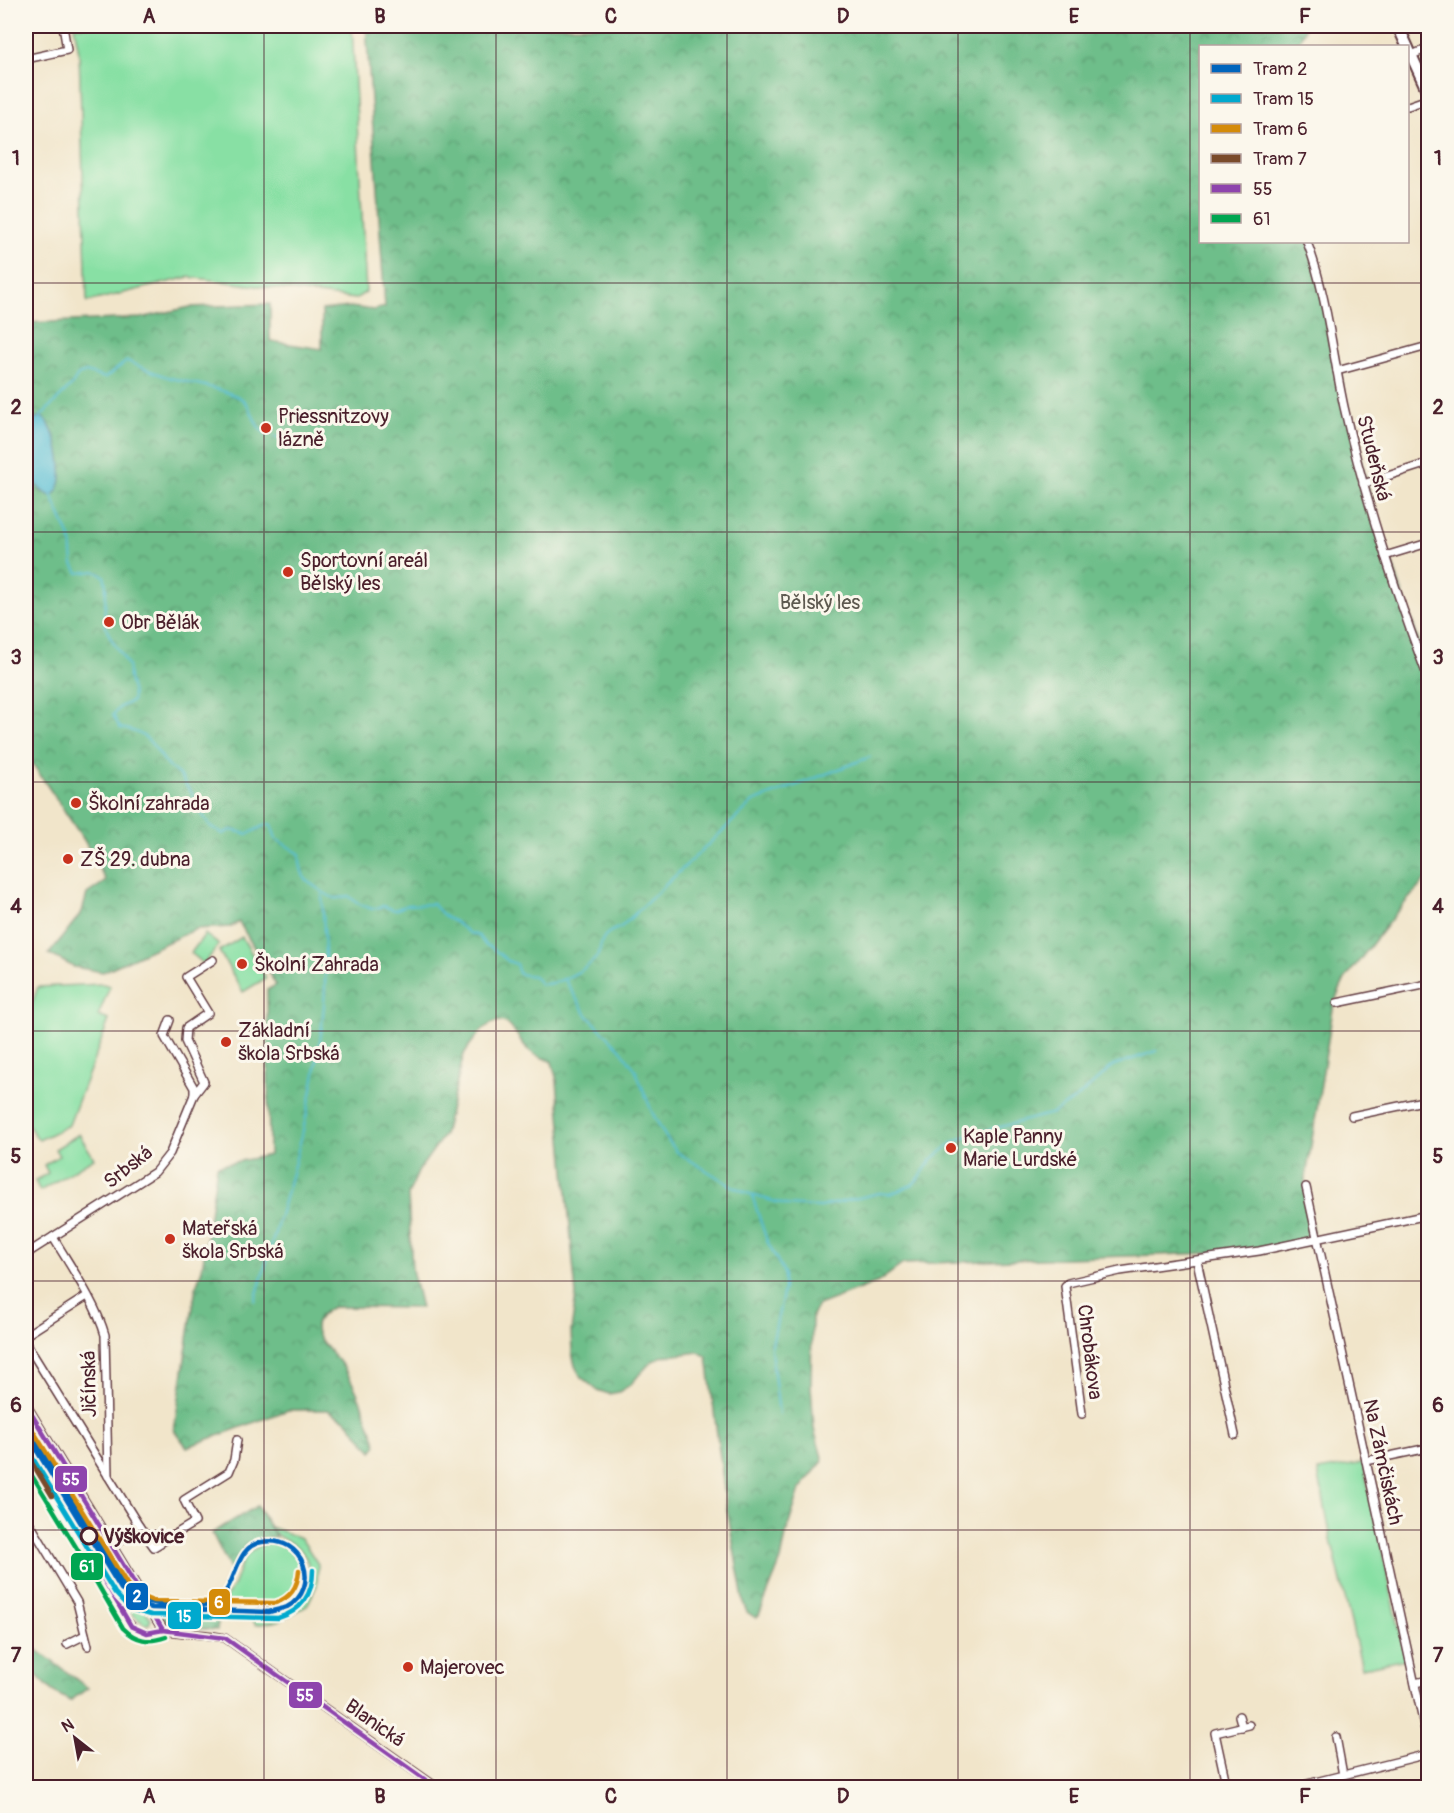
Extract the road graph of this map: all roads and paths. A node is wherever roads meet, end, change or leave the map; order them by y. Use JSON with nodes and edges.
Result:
{"nodes":[{"id":1,"x":63,"y":26,"type":"edge"},
{"id":2,"x":1398,"y":26,"type":"edge"},
{"id":3,"x":1407,"y":45,"type":"edge"},
{"id":4,"x":1428,"y":48,"type":"edge"},
{"id":5,"x":1409,"y":49,"type":"edge"},
{"id":6,"x":1412,"y":55,"type":"junction"},
{"id":7,"x":26,"y":59,"type":"edge"},
{"id":8,"x":1428,"y":92,"type":"edge"},
{"id":9,"x":1428,"y":99,"type":"edge"},
{"id":10,"x":1409,"y":105,"type":"edge"},
{"id":11,"x":1307,"y":243,"type":"edge"},
{"id":12,"x":1428,"y":346,"type":"edge"},
{"id":13,"x":1337,"y":371,"type":"junction"},
{"id":14,"x":1428,"y":463,"type":"edge"},
{"id":15,"x":1363,"y":484,"type":"junction"},
{"id":16,"x":1428,"y":543,"type":"edge"},
{"id":17,"x":1385,"y":556,"type":"junction"},
{"id":18,"x":1428,"y":678,"type":"edge"},
{"id":19,"x":213,"y":960,"type":"dead end"},
{"id":20,"x":1428,"y":984,"type":"edge"},
{"id":21,"x":1337,"y":1003,"type":"dead end"},
{"id":22,"x":170,"y":1020,"type":"dead end"},
{"id":23,"x":194,"y":1095,"type":"junction"},
{"id":24,"x":1428,"y":1100,"type":"edge"},
{"id":25,"x":1352,"y":1116,"type":"dead end"},
{"id":26,"x":1306,"y":1186,"type":"dead end"},
{"id":27,"x":1426,"y":1216,"type":"edge"},
{"id":28,"x":53,"y":1237,"type":"junction"},
{"id":29,"x":1317,"y":1240,"type":"junction"},
{"id":30,"x":1428,"y":1240,"type":"edge"},
{"id":31,"x":26,"y":1254,"type":"edge"},
{"id":32,"x":1197,"y":1261,"type":"junction"},
{"id":33,"x":87,"y":1296,"type":"junction"},
{"id":34,"x":26,"y":1335,"type":"edge"},
{"id":35,"x":26,"y":1343,"type":"edge"},
{"id":36,"x":26,"y":1406,"type":"edge"},
{"id":37,"x":1082,"y":1414,"type":"dead end"},
{"id":38,"x":1235,"y":1435,"type":"dead end"},
{"id":39,"x":237,"y":1440,"type":"dead end"},
{"id":40,"x":1428,"y":1448,"type":"edge"},
{"id":41,"x":26,"y":1451,"type":"edge"},
{"id":42,"x":28,"y":1461,"type":"edge"},
{"id":43,"x":1366,"y":1461,"type":"junction"},
{"id":44,"x":36,"y":1468,"type":"junction"},
{"id":45,"x":26,"y":1475,"type":"edge"},
{"id":46,"x":108,"y":1476,"type":"junction"},
{"id":47,"x":26,"y":1511,"type":"edge"},
{"id":48,"x":139,"y":1526,"type":"junction"},
{"id":49,"x":112,"y":1548,"type":"junction"},
{"id":50,"x":163,"y":1630,"type":"junction"},
{"id":51,"x":85,"y":1635,"type":"junction"},
{"id":52,"x":67,"y":1644,"type":"dead end"},
{"id":53,"x":88,"y":1646,"type":"dead end"},
{"id":54,"x":1428,"y":1680,"type":"edge"},
{"id":55,"x":1415,"y":1683,"type":"junction"},
{"id":56,"x":1239,"y":1716,"type":"dead end"},
{"id":57,"x":1336,"y":1737,"type":"dead end"},
{"id":58,"x":1428,"y":1744,"type":"edge"},
{"id":59,"x":1428,"y":1754,"type":"edge"},
{"id":60,"x":1343,"y":1775,"type":"junction"},
{"id":61,"x":1307,"y":1784,"type":"dead end"},
{"id":62,"x":438,"y":1788,"type":"edge"},
{"id":63,"x":1227,"y":1788,"type":"edge"}],
"edges":[{"from":1,"to":7,"type":"street"},
{"from":2,"to":3,"type":"main road"},
{"from":4,"to":6,"type":"street"},
{"from":5,"to":6,"type":"main road"},
{"from":6,"to":8,"type":"main road"},
{"from":9,"to":10,"type":"street"},
{"from":11,"to":13,"type":"street","name":"Studeňská"},
{"from":12,"to":13,"type":"street"},
{"from":13,"to":15,"type":"street","name":"Studeňská"},
{"from":14,"to":15,"type":"street"},
{"from":15,"to":17,"type":"street","name":"Studeňská"},
{"from":16,"to":17,"type":"street"},
{"from":17,"to":18,"type":"street","name":"Studeňská"},
{"from":19,"to":23,"type":"street","name":"Srbská"},
{"from":20,"to":21,"type":"street"},
{"from":22,"to":23,"type":"street"},
{"from":23,"to":28,"type":"street","name":"Srbská"},
{"from":24,"to":25,"type":"street"},
{"from":26,"to":29,"type":"street","name":"Na Zámčiskách"},
{"from":27,"to":29,"type":"street","name":"Chrobákova"},
{"from":27,"to":30,"type":"street","name":"Chrobákova"},
{"from":28,"to":31,"type":"street","name":"Srbská"},
{"from":28,"to":33,"type":"street","name":"Jičínská"},
{"from":29,"to":32,"type":"street","name":"Chrobákova"},
{"from":29,"to":43,"type":"street","name":"Na Zámčiskách"},
{"from":32,"to":37,"type":"street","name":"Chrobákova"},
{"from":32,"to":38,"type":"street"},
{"from":33,"to":34,"type":"street"},
{"from":33,"to":46,"type":"street","name":"Jičínská"},
{"from":35,"to":46,"type":"street","name":"Jičínská"},
{"from":36,"to":49,"type":"street"},
{"from":39,"to":48,"type":"street","name":"Jičínská"},
{"from":40,"to":43,"type":"street"},
{"from":41,"to":42,"type":"street"},
{"from":42,"to":44,"type":"street"},
{"from":43,"to":55,"type":"street","name":"Na Zámčiskách"},
{"from":44,"to":45,"type":"street"},
{"from":44,"to":50,"type":"street"},
{"from":46,"to":48,"type":"street","name":"Jičínská"},
{"from":47,"to":51,"type":"street"},
{"from":48,"to":49,"type":"street"},
{"from":49,"to":50,"type":"street"},
{"from":50,"to":62,"type":"street","name":"Blanická"},
{"from":51,"to":52,"type":"street"},
{"from":51,"to":53,"type":"street"},
{"from":54,"to":55,"type":"street"},
{"from":55,"to":58,"type":"street","name":"Na Zámčiskách"},
{"from":56,"to":63,"type":"street"},
{"from":57,"to":60,"type":"street"},
{"from":59,"to":60,"type":"street"},
{"from":60,"to":61,"type":"street"}]}
